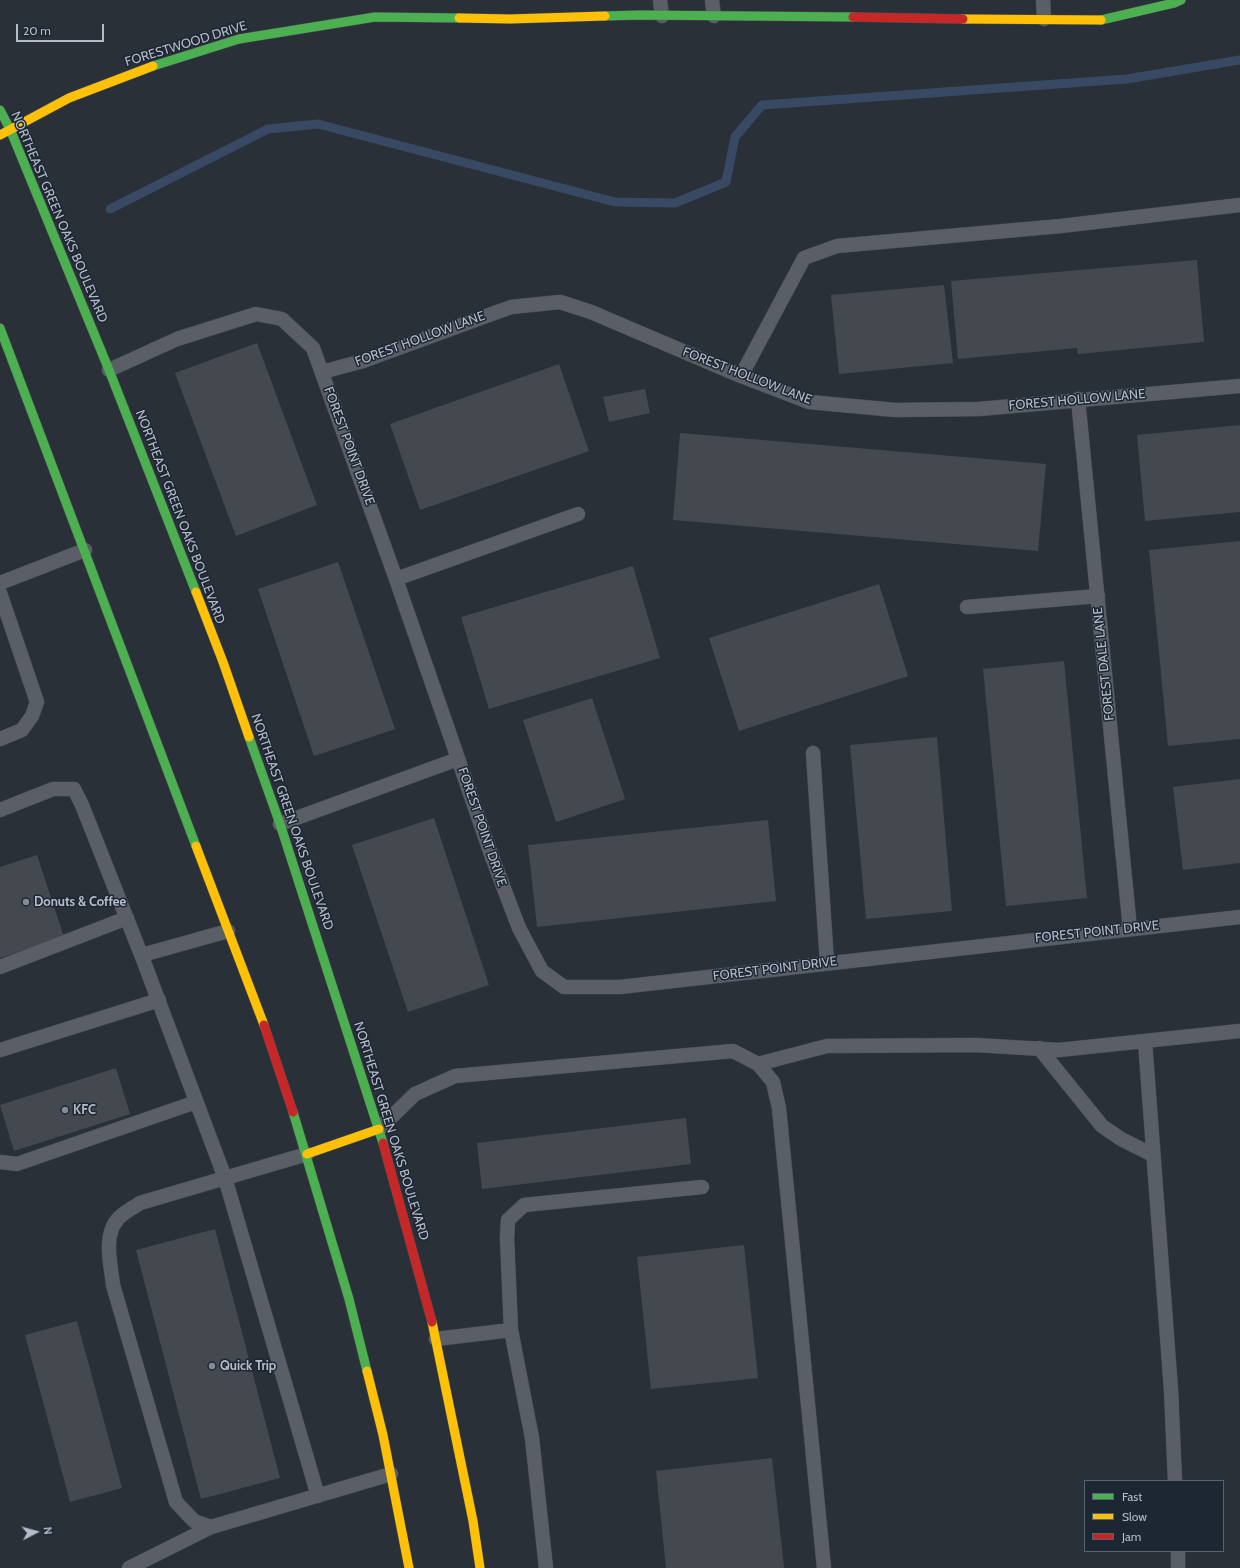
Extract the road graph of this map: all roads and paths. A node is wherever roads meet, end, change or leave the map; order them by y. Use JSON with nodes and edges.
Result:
{"nodes":[{"id":1,"x":660,"y":0,"type":"edge"},
{"id":2,"x":712,"y":0,"type":"edge"},
{"id":3,"x":1043,"y":0,"type":"edge"},
{"id":4,"x":1181,"y":0,"type":"edge"},
{"id":5,"x":662,"y":16,"type":"junction"},
{"id":6,"x":714,"y":16,"type":"junction"},
{"id":7,"x":1044,"y":19,"type":"junction"},
{"id":8,"x":0,"y":110,"type":"edge"},
{"id":9,"x":10,"y":129,"type":"junction"},
{"id":10,"x":0,"y":135,"type":"edge"},
{"id":11,"x":1240,"y":205,"type":"edge"},
{"id":12,"x":0,"y":328,"type":"edge"},
{"id":13,"x":109,"y":370,"type":"junction"},
{"id":14,"x":322,"y":372,"type":"junction"},
{"id":15,"x":741,"y":376,"type":"junction"},
{"id":16,"x":1240,"y":386,"type":"edge"},
{"id":17,"x":1078,"y":399,"type":"junction"},
{"id":18,"x":578,"y":514,"type":"dead end"},
{"id":19,"x":85,"y":550,"type":"junction"},
{"id":20,"x":396,"y":579,"type":"junction"},
{"id":21,"x":0,"y":583,"type":"edge"},
{"id":22,"x":0,"y":593,"type":"edge"},
{"id":23,"x":1098,"y":596,"type":"junction"},
{"id":24,"x":967,"y":607,"type":"dead end"},
{"id":25,"x":0,"y":738,"type":"edge"},
{"id":26,"x":813,"y":753,"type":"dead end"},
{"id":27,"x":458,"y":759,"type":"junction"},
{"id":28,"x":0,"y":810,"type":"edge"},
{"id":29,"x":280,"y":824,"type":"junction"},
{"id":30,"x":1240,"y":917,"type":"edge"},
{"id":31,"x":127,"y":918,"type":"junction"},
{"id":32,"x":1130,"y":929,"type":"junction"},
{"id":33,"x":228,"y":931,"type":"junction"},
{"id":34,"x":142,"y":955,"type":"junction"},
{"id":35,"x":827,"y":963,"type":"junction"},
{"id":36,"x":0,"y":967,"type":"edge"},
{"id":37,"x":159,"y":1000,"type":"junction"},
{"id":38,"x":1240,"y":1031,"type":"edge"},
{"id":39,"x":1145,"y":1041,"type":"junction"},
{"id":40,"x":1039,"y":1048,"type":"junction"},
{"id":41,"x":0,"y":1050,"type":"edge"},
{"id":42,"x":758,"y":1064,"type":"junction"},
{"id":43,"x":196,"y":1102,"type":"junction"},
{"id":44,"x":379,"y":1129,"type":"junction"},
{"id":45,"x":307,"y":1154,"type":"junction"},
{"id":46,"x":1153,"y":1155,"type":"junction"},
{"id":47,"x":0,"y":1162,"type":"edge"},
{"id":48,"x":225,"y":1178,"type":"junction"},
{"id":49,"x":702,"y":1187,"type":"dead end"},
{"id":50,"x":510,"y":1330,"type":"junction"},
{"id":51,"x":436,"y":1339,"type":"junction"},
{"id":52,"x":391,"y":1474,"type":"junction"},
{"id":53,"x":1175,"y":1480,"type":"edge"},
{"id":54,"x":318,"y":1496,"type":"junction"},
{"id":55,"x":211,"y":1527,"type":"junction"},
{"id":56,"x":1178,"y":1552,"type":"edge"},
{"id":57,"x":129,"y":1568,"type":"edge"},
{"id":58,"x":409,"y":1568,"type":"edge"},
{"id":59,"x":480,"y":1568,"type":"edge"},
{"id":60,"x":546,"y":1568,"type":"edge"},
{"id":61,"x":824,"y":1568,"type":"edge"},
{"id":62,"x":1178,"y":1568,"type":"edge"}],
"edges":[{"from":1,"to":5,"type":"lane"},
{"from":2,"to":6,"type":"lane"},
{"from":3,"to":7,"type":"lane"},
{"from":4,"to":7,"type":"main road","name":"FORESTWOOD DRIVE"},
{"from":5,"to":6,"type":"main road","name":"FORESTWOOD DRIVE"},
{"from":5,"to":9,"type":"main road","name":"FORESTWOOD DRIVE"},
{"from":6,"to":7,"type":"main road","name":"FORESTWOOD DRIVE"},
{"from":8,"to":9,"type":"main road","name":"NORTHEAST GREEN OAKS BOULEVARD"},
{"from":9,"to":10,"type":"main road","name":"FORESTWOOD DRIVE"},
{"from":9,"to":13,"type":"main road","name":"NORTHEAST GREEN OAKS BOULEVARD"},
{"from":11,"to":15,"type":"lane"},
{"from":12,"to":19,"type":"main road"},
{"from":13,"to":14,"type":"lane","name":"FOREST POINT DRIVE"},
{"from":13,"to":29,"type":"main road","name":"NORTHEAST GREEN OAKS BOULEVARD"},
{"from":14,"to":15,"type":"lane","name":"FOREST HOLLOW LANE"},
{"from":14,"to":20,"type":"lane","name":"FOREST POINT DRIVE"},
{"from":15,"to":17,"type":"lane","name":"FOREST HOLLOW LANE"},
{"from":16,"to":17,"type":"lane","name":"FOREST HOLLOW LANE"},
{"from":17,"to":23,"type":"lane","name":"FOREST DALE LANE"},
{"from":18,"to":20,"type":"lane"},
{"from":19,"to":21,"type":"lane"},
{"from":19,"to":33,"type":"main road"},
{"from":20,"to":27,"type":"lane","name":"FOREST POINT DRIVE"},
{"from":22,"to":25,"type":"lane"},
{"from":23,"to":24,"type":"lane"},
{"from":23,"to":32,"type":"lane","name":"FOREST DALE LANE"},
{"from":26,"to":35,"type":"lane"},
{"from":27,"to":29,"type":"lane","name":"FOREST POINT DRIVE"},
{"from":27,"to":35,"type":"lane","name":"FOREST POINT DRIVE"},
{"from":28,"to":31,"type":"lane"},
{"from":29,"to":44,"type":"main road","name":"NORTHEAST GREEN OAKS BOULEVARD"},
{"from":30,"to":32,"type":"lane","name":"FOREST POINT DRIVE"},
{"from":31,"to":34,"type":"lane"},
{"from":31,"to":36,"type":"lane"},
{"from":32,"to":35,"type":"lane","name":"FOREST POINT DRIVE"},
{"from":33,"to":34,"type":"lane"},
{"from":33,"to":45,"type":"main road"},
{"from":34,"to":37,"type":"lane"},
{"from":37,"to":41,"type":"lane"},
{"from":37,"to":43,"type":"lane"},
{"from":38,"to":39,"type":"lane"},
{"from":39,"to":40,"type":"lane"},
{"from":39,"to":46,"type":"lane"},
{"from":40,"to":42,"type":"lane"},
{"from":40,"to":46,"type":"lane"},
{"from":42,"to":44,"type":"lane"},
{"from":42,"to":61,"type":"lane"},
{"from":43,"to":47,"type":"lane"},
{"from":43,"to":48,"type":"lane"},
{"from":44,"to":45,"type":"main road"},
{"from":44,"to":51,"type":"main road","name":"NORTHEAST GREEN OAKS BOULEVARD"},
{"from":45,"to":48,"type":"lane"},
{"from":45,"to":52,"type":"main road"},
{"from":46,"to":53,"type":"lane"},
{"from":48,"to":54,"type":"lane"},
{"from":48,"to":55,"type":"lane"},
{"from":49,"to":50,"type":"lane"},
{"from":50,"to":51,"type":"lane"},
{"from":50,"to":60,"type":"lane"},
{"from":51,"to":59,"type":"main road","name":"NORTHEAST GREEN OAKS BOULEVARD"},
{"from":52,"to":54,"type":"lane"},
{"from":52,"to":58,"type":"main road"},
{"from":54,"to":55,"type":"lane"},
{"from":55,"to":57,"type":"lane"},
{"from":56,"to":62,"type":"lane"}]}
